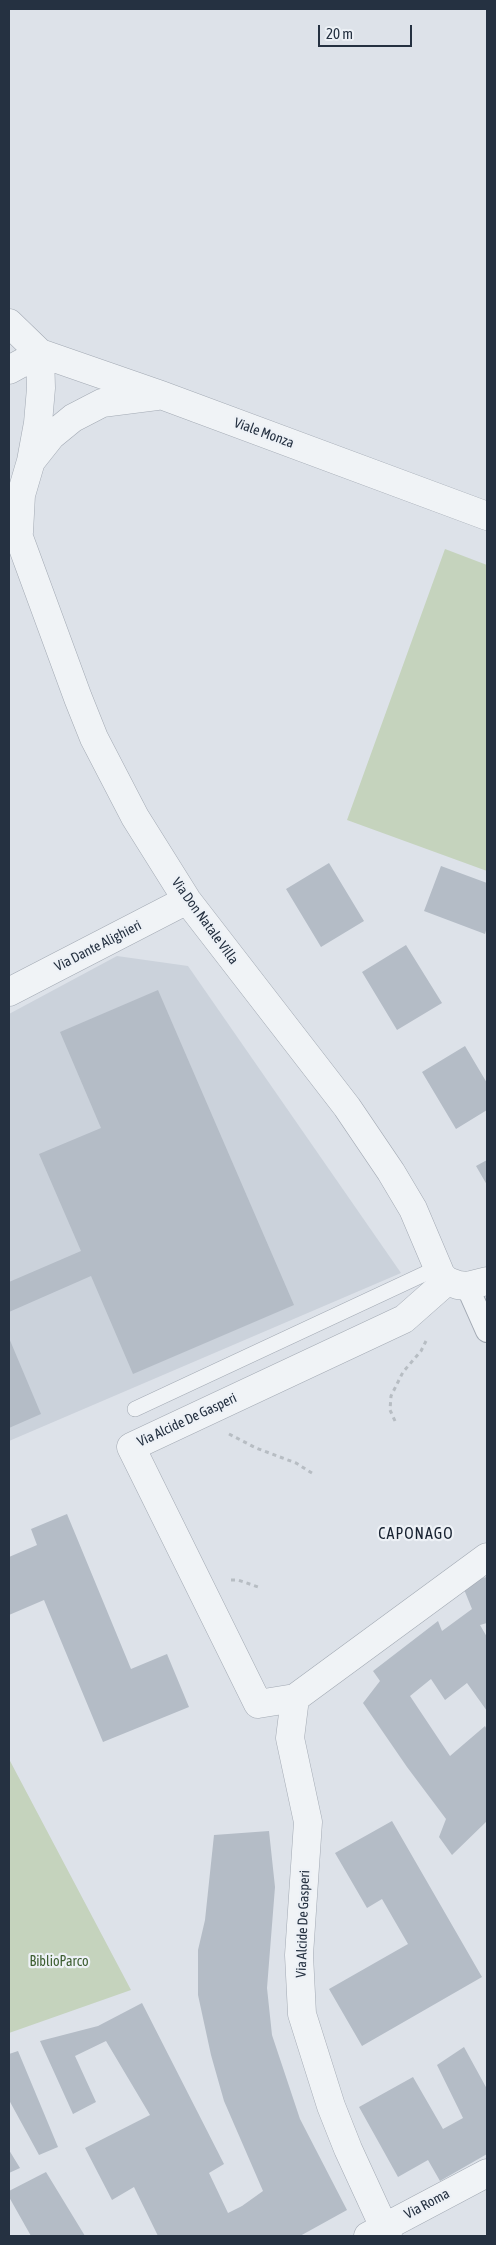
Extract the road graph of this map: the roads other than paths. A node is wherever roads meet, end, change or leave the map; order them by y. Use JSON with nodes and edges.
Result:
{"nodes":[{"id":1,"x":9,"y":323,"type":"edge"},
{"id":2,"x":9,"y":343,"type":"edge"},
{"id":3,"x":40,"y":354,"type":"junction"},
{"id":4,"x":9,"y":370,"type":"edge"},
{"id":5,"x":160,"y":395,"type":"junction"},
{"id":6,"x":31,"y":461,"type":"junction"},
{"id":7,"x":9,"y":510,"type":"edge"},
{"id":8,"x":487,"y":516,"type":"edge"},
{"id":9,"x":18,"y":538,"type":"junction"},
{"id":10,"x":188,"y":900,"type":"junction"},
{"id":11,"x":9,"y":992,"type":"edge"},
{"id":12,"x":459,"y":1279,"type":"edge"},
{"id":13,"x":487,"y":1331,"type":"edge"},
{"id":14,"x":135,"y":1410,"type":"dead end"},
{"id":15,"x":487,"y":1557,"type":"edge"},
{"id":16,"x":295,"y":1698,"type":"junction"},
{"id":17,"x":487,"y":2172,"type":"edge"},
{"id":18,"x":380,"y":2233,"type":"edge"}],
"edges":[{"from":1,"to":3,"type":"street"},
{"from":2,"to":3,"type":"lane"},
{"from":3,"to":4,"type":"street"},
{"from":3,"to":5,"type":"street","name":"Viale Monza"},
{"from":3,"to":6,"type":"street"},
{"from":5,"to":6,"type":"street"},
{"from":5,"to":8,"type":"street","name":"Viale Monza"},
{"from":6,"to":9,"type":"street"},
{"from":7,"to":9,"type":"street","name":"Via Don Natale Villa"},
{"from":9,"to":10,"type":"street","name":"Via Don Natale Villa"},
{"from":10,"to":11,"type":"street","name":"Via Dante Alighieri"},
{"from":10,"to":12,"type":"street","name":"Via Don Natale Villa"},
{"from":12,"to":13,"type":"street"},
{"from":12,"to":14,"type":"lane"},
{"from":12,"to":16,"type":"street","name":"Via Alcide De Gasperi"},
{"from":15,"to":16,"type":"street","name":"Via Alcide De Gasperi"},
{"from":16,"to":18,"type":"street","name":"Via Alcide De Gasperi"},
{"from":17,"to":18,"type":"street","name":"Via Roma"}]}
